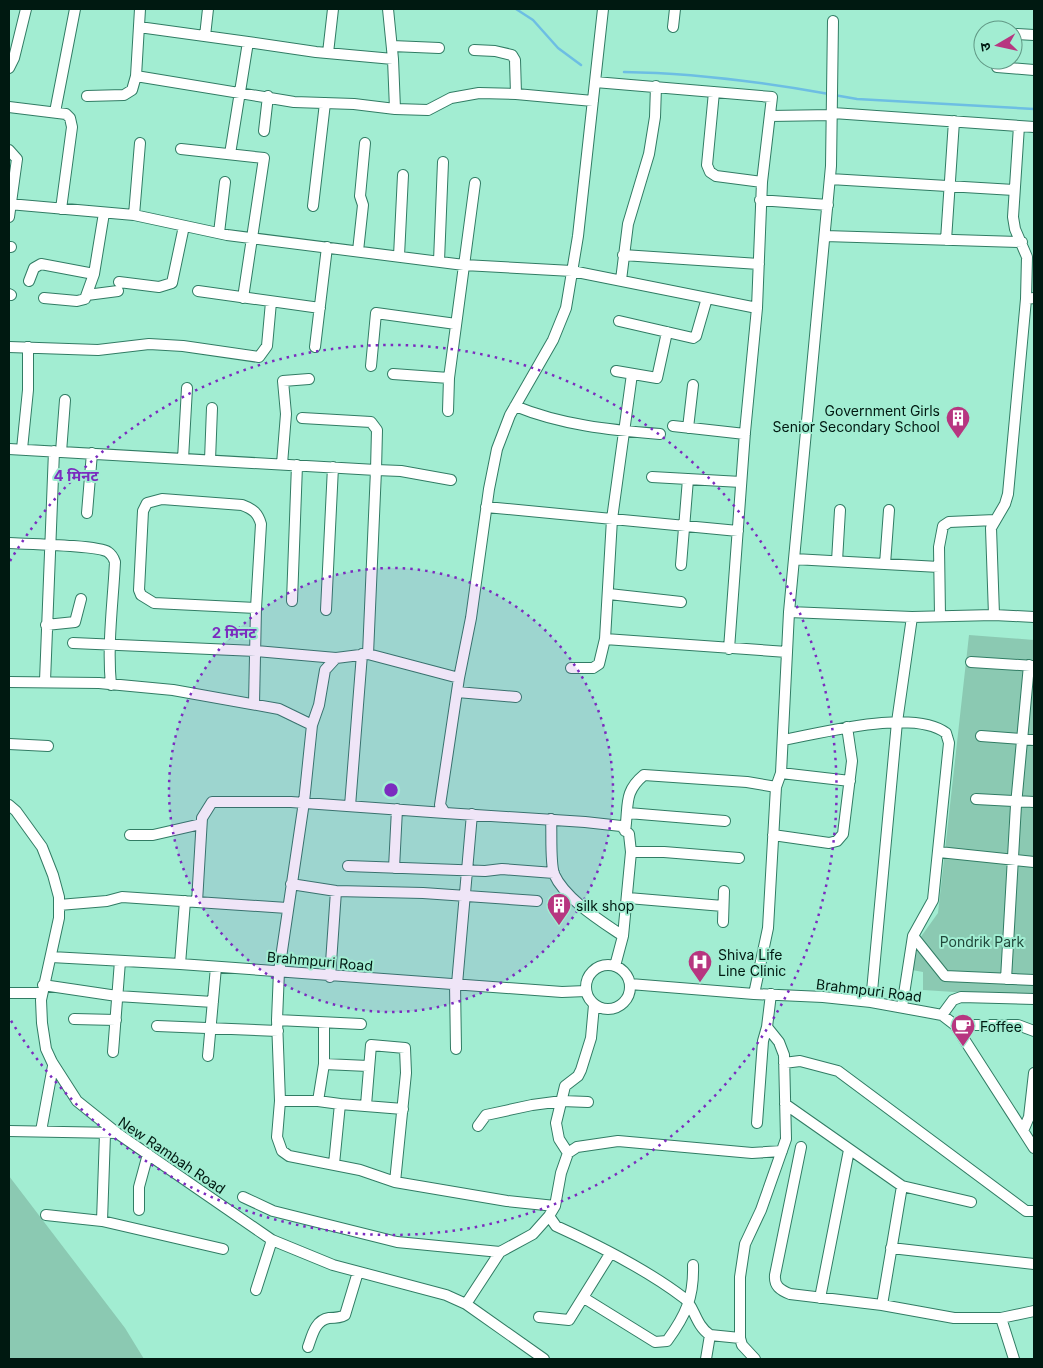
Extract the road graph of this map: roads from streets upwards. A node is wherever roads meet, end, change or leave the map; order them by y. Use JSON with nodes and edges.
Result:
{"nodes":[{"id":1,"x":26,"y":9,"type":"edge"},
{"id":2,"x":75,"y":9,"type":"edge"},
{"id":3,"x":140,"y":9,"type":"edge"},
{"id":4,"x":208,"y":9,"type":"edge"},
{"id":5,"x":333,"y":9,"type":"edge"},
{"id":6,"x":388,"y":9,"type":"edge"},
{"id":7,"x":603,"y":9,"type":"edge"},
{"id":8,"x":675,"y":9,"type":"edge"},
{"id":9,"x":833,"y":21,"type":"dead end"},
{"id":10,"x":139,"y":27,"type":"junction"},
{"id":11,"x":673,"y":27,"type":"dead end"},
{"id":12,"x":205,"y":36,"type":"junction"},
{"id":13,"x":248,"y":42,"type":"junction"},
{"id":14,"x":392,"y":46,"type":"junction"},
{"id":15,"x":439,"y":48,"type":"dead end"},
{"id":16,"x":474,"y":50,"type":"dead end"},
{"id":17,"x":328,"y":53,"type":"junction"},
{"id":18,"x":393,"y":59,"type":"junction"},
{"id":19,"x":9,"y":68,"type":"edge"},
{"id":20,"x":136,"y":76,"type":"junction"},
{"id":21,"x":596,"y":79,"type":"junction"},
{"id":22,"x":656,"y":86,"type":"junction"},
{"id":23,"x":714,"y":92,"type":"junction"},
{"id":24,"x":242,"y":93,"type":"junction"},
{"id":25,"x":516,"y":94,"type":"junction"},
{"id":26,"x":87,"y":96,"type":"dead end"},
{"id":27,"x":268,"y":96,"type":"junction"},
{"id":28,"x":593,"y":101,"type":"junction"},
{"id":29,"x":325,"y":102,"type":"junction"},
{"id":30,"x":9,"y":107,"type":"edge"},
{"id":31,"x":395,"y":109,"type":"junction"},
{"id":32,"x":833,"y":111,"type":"junction"},
{"id":33,"x":55,"y":112,"type":"junction"},
{"id":34,"x":770,"y":116,"type":"junction"},
{"id":35,"x":954,"y":121,"type":"junction"},
{"id":36,"x":1019,"y":126,"type":"junction"},
{"id":37,"x":1034,"y":127,"type":"edge"},
{"id":38,"x":264,"y":131,"type":"dead end"},
{"id":39,"x":140,"y":143,"type":"dead end"},
{"id":40,"x":366,"y":143,"type":"dead end"},
{"id":41,"x":181,"y":149,"type":"dead end"},
{"id":42,"x":9,"y":150,"type":"edge"},
{"id":43,"x":230,"y":154,"type":"junction"},
{"id":44,"x":443,"y":162,"type":"dead end"},
{"id":45,"x":403,"y":175,"type":"dead end"},
{"id":46,"x":830,"y":179,"type":"junction"},
{"id":47,"x":225,"y":182,"type":"dead end"},
{"id":48,"x":762,"y":182,"type":"junction"},
{"id":49,"x":475,"y":183,"type":"dead end"},
{"id":50,"x":949,"y":186,"type":"junction"},
{"id":51,"x":1014,"y":190,"type":"junction"},
{"id":52,"x":760,"y":200,"type":"junction"},
{"id":53,"x":10,"y":204,"type":"edge"},
{"id":54,"x":828,"y":205,"type":"junction"},
{"id":55,"x":313,"y":206,"type":"dead end"},
{"id":56,"x":60,"y":208,"type":"junction"},
{"id":57,"x":104,"y":213,"type":"junction"},
{"id":58,"x":134,"y":215,"type":"junction"},
{"id":59,"x":9,"y":217,"type":"edge"},
{"id":60,"x":184,"y":226,"type":"junction"},
{"id":61,"x":219,"y":233,"type":"junction"},
{"id":62,"x":825,"y":236,"type":"junction"},
{"id":63,"x":251,"y":238,"type":"junction"},
{"id":64,"x":946,"y":240,"type":"junction"},
{"id":65,"x":1022,"y":242,"type":"junction"},
{"id":66,"x":327,"y":247,"type":"junction"},
{"id":67,"x":358,"y":251,"type":"junction"},
{"id":68,"x":399,"y":256,"type":"junction"},
{"id":69,"x":623,"y":256,"type":"junction"},
{"id":70,"x":439,"y":261,"type":"junction"},
{"id":71,"x":759,"y":264,"type":"junction"},
{"id":72,"x":464,"y":265,"type":"junction"},
{"id":73,"x":572,"y":271,"type":"junction"},
{"id":74,"x":94,"y":274,"type":"junction"},
{"id":75,"x":621,"y":280,"type":"junction"},
{"id":76,"x":29,"y":281,"type":"dead end"},
{"id":77,"x":198,"y":290,"type":"dead end"},
{"id":78,"x":86,"y":295,"type":"junction"},
{"id":79,"x":44,"y":298,"type":"dead end"},
{"id":80,"x":244,"y":298,"type":"junction"},
{"id":81,"x":707,"y":298,"type":"junction"},
{"id":82,"x":1030,"y":299,"type":"edge"},
{"id":83,"x":272,"y":302,"type":"junction"},
{"id":84,"x":320,"y":308,"type":"junction"},
{"id":85,"x":757,"y":308,"type":"junction"},
{"id":86,"x":619,"y":321,"type":"dead end"},
{"id":87,"x":456,"y":324,"type":"junction"},
{"id":88,"x":667,"y":332,"type":"junction"},
{"id":89,"x":9,"y":346,"type":"edge"},
{"id":90,"x":28,"y":347,"type":"junction"},
{"id":91,"x":316,"y":347,"type":"dead end"},
{"id":92,"x":371,"y":366,"type":"dead end"},
{"id":93,"x":616,"y":370,"type":"dead end"},
{"id":94,"x":393,"y":374,"type":"dead end"},
{"id":95,"x":632,"y":374,"type":"junction"},
{"id":96,"x":449,"y":378,"type":"junction"},
{"id":97,"x":309,"y":379,"type":"dead end"},
{"id":98,"x":692,"y":386,"type":"dead end"},
{"id":99,"x":187,"y":388,"type":"dead end"},
{"id":100,"x":65,"y":400,"type":"dead end"},
{"id":101,"x":515,"y":406,"type":"junction"},
{"id":102,"x":212,"y":408,"type":"dead end"},
{"id":103,"x":448,"y":411,"type":"dead end"},
{"id":104,"x":302,"y":418,"type":"dead end"},
{"id":105,"x":673,"y":426,"type":"dead end"},
{"id":106,"x":688,"y":428,"type":"junction"},
{"id":107,"x":624,"y":431,"type":"junction"},
{"id":108,"x":660,"y":434,"type":"dead end"},
{"id":109,"x":745,"y":434,"type":"junction"},
{"id":110,"x":9,"y":449,"type":"edge"},
{"id":111,"x":22,"y":449,"type":"junction"},
{"id":112,"x":57,"y":451,"type":"junction"},
{"id":113,"x":92,"y":453,"type":"junction"},
{"id":114,"x":183,"y":458,"type":"junction"},
{"id":115,"x":210,"y":460,"type":"junction"},
{"id":116,"x":282,"y":464,"type":"junction"},
{"id":117,"x":297,"y":465,"type":"junction"},
{"id":118,"x":333,"y":467,"type":"junction"},
{"id":119,"x":376,"y":470,"type":"junction"},
{"id":120,"x":652,"y":477,"type":"dead end"},
{"id":121,"x":688,"y":478,"type":"junction"},
{"id":122,"x":450,"y":480,"type":"dead end"},
{"id":123,"x":742,"y":482,"type":"junction"},
{"id":124,"x":486,"y":507,"type":"junction"},
{"id":125,"x":840,"y":510,"type":"dead end"},
{"id":126,"x":889,"y":510,"type":"dead end"},
{"id":127,"x":87,"y":513,"type":"dead end"},
{"id":128,"x":612,"y":519,"type":"junction"},
{"id":129,"x":994,"y":520,"type":"junction"},
{"id":130,"x":684,"y":526,"type":"junction"},
{"id":131,"x":738,"y":531,"type":"junction"},
{"id":132,"x":9,"y":543,"type":"edge"},
{"id":133,"x":51,"y":545,"type":"junction"},
{"id":134,"x":794,"y":559,"type":"junction"},
{"id":135,"x":837,"y":561,"type":"junction"},
{"id":136,"x":681,"y":564,"type":"dead end"},
{"id":137,"x":885,"y":564,"type":"junction"},
{"id":138,"x":939,"y":567,"type":"junction"},
{"id":139,"x":609,"y":594,"type":"junction"},
{"id":140,"x":80,"y":598,"type":"dead end"},
{"id":141,"x":292,"y":601,"type":"dead end"},
{"id":142,"x":682,"y":602,"type":"dead end"},
{"id":143,"x":256,"y":608,"type":"junction"},
{"id":144,"x":326,"y":610,"type":"dead end"},
{"id":145,"x":789,"y":612,"type":"junction"},
{"id":146,"x":994,"y":615,"type":"junction"},
{"id":147,"x":940,"y":616,"type":"junction"},
{"id":148,"x":912,"y":617,"type":"junction"},
{"id":149,"x":1034,"y":617,"type":"edge"},
{"id":150,"x":46,"y":625,"type":"junction"},
{"id":151,"x":605,"y":639,"type":"junction"},
{"id":152,"x":73,"y":643,"type":"dead end"},
{"id":153,"x":110,"y":644,"type":"junction"},
{"id":154,"x":729,"y":648,"type":"junction"},
{"id":155,"x":256,"y":651,"type":"junction"},
{"id":156,"x":787,"y":652,"type":"junction"},
{"id":157,"x":365,"y":654,"type":"junction"},
{"id":158,"x":336,"y":658,"type":"junction"},
{"id":159,"x":971,"y":662,"type":"dead end"},
{"id":160,"x":1032,"y":666,"type":"edge"},
{"id":161,"x":571,"y":668,"type":"dead end"},
{"id":162,"x":459,"y":678,"type":"junction"},
{"id":163,"x":45,"y":681,"type":"junction"},
{"id":164,"x":9,"y":682,"type":"edge"},
{"id":165,"x":111,"y":685,"type":"junction"},
{"id":166,"x":457,"y":692,"type":"junction"},
{"id":167,"x":516,"y":697,"type":"dead end"},
{"id":168,"x":254,"y":704,"type":"junction"},
{"id":169,"x":896,"y":722,"type":"junction"},
{"id":170,"x":312,"y":725,"type":"junction"},
{"id":171,"x":847,"y":727,"type":"junction"},
{"id":172,"x":981,"y":736,"type":"dead end"},
{"id":173,"x":1023,"y":739,"type":"junction"},
{"id":174,"x":783,"y":740,"type":"junction"},
{"id":175,"x":1034,"y":740,"type":"edge"},
{"id":176,"x":9,"y":744,"type":"edge"},
{"id":177,"x":48,"y":746,"type":"dead end"},
{"id":178,"x":781,"y":773,"type":"junction"},
{"id":179,"x":850,"y":780,"type":"junction"},
{"id":180,"x":776,"y":787,"type":"junction"},
{"id":181,"x":976,"y":799,"type":"dead end"},
{"id":182,"x":304,"y":802,"type":"junction"},
{"id":183,"x":1017,"y":802,"type":"junction"},
{"id":184,"x":1034,"y":802,"type":"edge"},
{"id":185,"x":9,"y":805,"type":"edge"},
{"id":186,"x":350,"y":806,"type":"junction"},
{"id":187,"x":397,"y":809,"type":"junction"},
{"id":188,"x":445,"y":813,"type":"junction"},
{"id":189,"x":628,"y":813,"type":"junction"},
{"id":190,"x":472,"y":814,"type":"junction"},
{"id":191,"x":551,"y":819,"type":"junction"},
{"id":192,"x":725,"y":821,"type":"dead end"},
{"id":193,"x":201,"y":824,"type":"junction"},
{"id":194,"x":625,"y":831,"type":"junction"},
{"id":195,"x":130,"y":835,"type":"dead end"},
{"id":196,"x":773,"y":835,"type":"junction"},
{"id":197,"x":631,"y":852,"type":"junction"},
{"id":198,"x":939,"y":852,"type":"junction"},
{"id":199,"x":739,"y":858,"type":"dead end"},
{"id":200,"x":1013,"y":861,"type":"junction"},
{"id":201,"x":1034,"y":862,"type":"edge"},
{"id":202,"x":348,"y":866,"type":"dead end"},
{"id":203,"x":394,"y":868,"type":"junction"},
{"id":204,"x":466,"y":870,"type":"junction"},
{"id":205,"x":554,"y":873,"type":"junction"},
{"id":206,"x":291,"y":884,"type":"junction"},
{"id":207,"x":336,"y":891,"type":"junction"},
{"id":208,"x":724,"y":891,"type":"dead end"},
{"id":209,"x":466,"y":895,"type":"junction"},
{"id":210,"x":628,"y":898,"type":"junction"},
{"id":211,"x":185,"y":901,"type":"junction"},
{"id":212,"x":537,"y":901,"type":"dead end"},
{"id":213,"x":198,"y":902,"type":"junction"},
{"id":214,"x":59,"y":905,"type":"junction"},
{"id":215,"x":723,"y":906,"type":"junction"},
{"id":216,"x":287,"y":908,"type":"junction"},
{"id":217,"x":723,"y":922,"type":"dead end"},
{"id":218,"x":623,"y":936,"type":"junction"},
{"id":219,"x":913,"y":936,"type":"junction"},
{"id":220,"x":51,"y":958,"type":"junction"},
{"id":221,"x":120,"y":961,"type":"junction"},
{"id":222,"x":180,"y":964,"type":"junction"},
{"id":223,"x":615,"y":966,"type":"junction"},
{"id":224,"x":216,"y":967,"type":"junction"},
{"id":225,"x":279,"y":971,"type":"junction"},
{"id":226,"x":330,"y":976,"type":"junction"},
{"id":227,"x":1006,"y":978,"type":"junction"},
{"id":228,"x":1034,"y":980,"type":"edge"},
{"id":229,"x":456,"y":984,"type":"junction"},
{"id":230,"x":630,"y":984,"type":"junction"},
{"id":231,"x":43,"y":989,"type":"junction"},
{"id":232,"x":586,"y":991,"type":"junction"},
{"id":233,"x":9,"y":993,"type":"edge"},
{"id":234,"x":754,"y":994,"type":"junction"},
{"id":235,"x":771,"y":994,"type":"junction"},
{"id":236,"x":118,"y":996,"type":"junction"},
{"id":237,"x":1034,"y":999,"type":"edge"},
{"id":238,"x":213,"y":1002,"type":"junction"},
{"id":239,"x":871,"y":1002,"type":"junction"},
{"id":240,"x":594,"y":1005,"type":"junction"},
{"id":241,"x":902,"y":1007,"type":"junction"},
{"id":242,"x":942,"y":1015,"type":"junction"},
{"id":243,"x":74,"y":1019,"type":"dead end"},
{"id":244,"x":116,"y":1020,"type":"junction"},
{"id":245,"x":277,"y":1020,"type":"junction"},
{"id":246,"x":324,"y":1023,"type":"junction"},
{"id":247,"x":361,"y":1024,"type":"dead end"},
{"id":248,"x":954,"y":1025,"type":"junction"},
{"id":249,"x":157,"y":1026,"type":"dead end"},
{"id":250,"x":767,"y":1027,"type":"junction"},
{"id":251,"x":210,"y":1028,"type":"junction"},
{"id":252,"x":278,"y":1031,"type":"junction"},
{"id":253,"x":1034,"y":1031,"type":"edge"},
{"id":254,"x":456,"y":1049,"type":"dead end"},
{"id":255,"x":113,"y":1052,"type":"dead end"},
{"id":256,"x":208,"y":1056,"type":"dead end"},
{"id":257,"x":784,"y":1063,"type":"junction"},
{"id":258,"x":324,"y":1064,"type":"junction"},
{"id":259,"x":54,"y":1066,"type":"junction"},
{"id":260,"x":368,"y":1066,"type":"junction"},
{"id":261,"x":1034,"y":1073,"type":"edge"},
{"id":262,"x":280,"y":1101,"type":"junction"},
{"id":263,"x":318,"y":1101,"type":"junction"},
{"id":264,"x":562,"y":1101,"type":"junction"},
{"id":265,"x":588,"y":1102,"type":"dead end"},
{"id":266,"x":340,"y":1104,"type":"junction"},
{"id":267,"x":785,"y":1104,"type":"junction"},
{"id":268,"x":366,"y":1105,"type":"junction"},
{"id":269,"x":403,"y":1109,"type":"junction"},
{"id":270,"x":756,"y":1123,"type":"dead end"},
{"id":271,"x":478,"y":1126,"type":"dead end"},
{"id":272,"x":9,"y":1131,"type":"edge"},
{"id":273,"x":41,"y":1131,"type":"junction"},
{"id":274,"x":1023,"y":1131,"type":"junction"},
{"id":275,"x":105,"y":1134,"type":"junction"},
{"id":276,"x":117,"y":1134,"type":"junction"},
{"id":277,"x":801,"y":1147,"type":"dead end"},
{"id":278,"x":1034,"y":1148,"type":"edge"},
{"id":279,"x":849,"y":1150,"type":"junction"},
{"id":280,"x":782,"y":1151,"type":"junction"},
{"id":281,"x":568,"y":1153,"type":"junction"},
{"id":282,"x":148,"y":1154,"type":"junction"},
{"id":283,"x":334,"y":1164,"type":"junction"},
{"id":284,"x":395,"y":1182,"type":"junction"},
{"id":285,"x":902,"y":1186,"type":"junction"},
{"id":286,"x":243,"y":1196,"type":"dead end"},
{"id":287,"x":971,"y":1202,"type":"dead end"},
{"id":288,"x":555,"y":1206,"type":"junction"},
{"id":289,"x":139,"y":1210,"type":"dead end"},
{"id":290,"x":1034,"y":1211,"type":"edge"},
{"id":291,"x":46,"y":1216,"type":"dead end"},
{"id":292,"x":549,"y":1216,"type":"junction"},
{"id":293,"x":102,"y":1221,"type":"junction"},
{"id":294,"x":272,"y":1240,"type":"junction"},
{"id":295,"x":891,"y":1248,"type":"junction"},
{"id":296,"x":223,"y":1249,"type":"dead end"},
{"id":297,"x":500,"y":1252,"type":"junction"},
{"id":298,"x":610,"y":1254,"type":"junction"},
{"id":299,"x":1034,"y":1264,"type":"edge"},
{"id":300,"x":693,"y":1265,"type":"dead end"},
{"id":301,"x":358,"y":1272,"type":"junction"},
{"id":302,"x":256,"y":1290,"type":"dead end"},
{"id":303,"x":584,"y":1298,"type":"junction"},
{"id":304,"x":820,"y":1298,"type":"junction"},
{"id":305,"x":466,"y":1304,"type":"junction"},
{"id":306,"x":882,"y":1305,"type":"junction"},
{"id":307,"x":689,"y":1306,"type":"junction"},
{"id":308,"x":1034,"y":1311,"type":"edge"},
{"id":309,"x":539,"y":1317,"type":"dead end"},
{"id":310,"x":1001,"y":1318,"type":"junction"},
{"id":311,"x":710,"y":1335,"type":"junction"},
{"id":312,"x":740,"y":1338,"type":"junction"},
{"id":313,"x":308,"y":1347,"type":"dead end"},
{"id":314,"x":753,"y":1358,"type":"edge"},
{"id":315,"x":544,"y":1359,"type":"edge"},
{"id":316,"x":706,"y":1359,"type":"edge"},
{"id":317,"x":1014,"y":1359,"type":"edge"}],
"edges":[{"from":1,"to":19,"type":"street"},
{"from":2,"to":33,"type":"street"},
{"from":3,"to":10,"type":"street"},
{"from":4,"to":12,"type":"street"},
{"from":5,"to":17,"type":"street"},
{"from":6,"to":14,"type":"street"},
{"from":7,"to":21,"type":"street"},
{"from":8,"to":11,"type":"street"},
{"from":9,"to":32,"type":"street"},
{"from":10,"to":12,"type":"street"},
{"from":10,"to":20,"type":"street"},
{"from":12,"to":13,"type":"street"},
{"from":13,"to":17,"type":"street"},
{"from":13,"to":24,"type":"street"},
{"from":14,"to":15,"type":"street"},
{"from":14,"to":18,"type":"street"},
{"from":16,"to":25,"type":"street"},
{"from":17,"to":18,"type":"street"},
{"from":18,"to":31,"type":"street"},
{"from":20,"to":24,"type":"street"},
{"from":20,"to":26,"type":"street"},
{"from":21,"to":22,"type":"street"},
{"from":21,"to":28,"type":"street"},
{"from":22,"to":23,"type":"street"},
{"from":22,"to":69,"type":"street"},
{"from":23,"to":34,"type":"street"},
{"from":23,"to":48,"type":"street"},
{"from":24,"to":27,"type":"street"},
{"from":24,"to":43,"type":"street"},
{"from":25,"to":28,"type":"street"},
{"from":25,"to":31,"type":"street"},
{"from":27,"to":29,"type":"street"},
{"from":27,"to":38,"type":"street"},
{"from":28,"to":73,"type":"street"},
{"from":29,"to":31,"type":"street"},
{"from":29,"to":55,"type":"street"},
{"from":30,"to":33,"type":"street"},
{"from":32,"to":34,"type":"street"},
{"from":32,"to":35,"type":"street"},
{"from":32,"to":46,"type":"street"},
{"from":33,"to":56,"type":"street"},
{"from":34,"to":48,"type":"street"},
{"from":35,"to":36,"type":"street"},
{"from":35,"to":50,"type":"street"},
{"from":36,"to":37,"type":"street"},
{"from":36,"to":51,"type":"street"},
{"from":39,"to":58,"type":"street"},
{"from":40,"to":67,"type":"street"},
{"from":41,"to":43,"type":"street"},
{"from":42,"to":53,"type":"street"},
{"from":43,"to":63,"type":"street"},
{"from":44,"to":70,"type":"street"},
{"from":45,"to":68,"type":"street"},
{"from":46,"to":50,"type":"street"},
{"from":46,"to":54,"type":"street"},
{"from":47,"to":61,"type":"street"},
{"from":48,"to":52,"type":"street"},
{"from":49,"to":72,"type":"street"},
{"from":50,"to":51,"type":"street"},
{"from":50,"to":64,"type":"street"},
{"from":51,"to":65,"type":"street"},
{"from":52,"to":54,"type":"street"},
{"from":52,"to":71,"type":"street"},
{"from":53,"to":56,"type":"street"},
{"from":53,"to":59,"type":"street"},
{"from":54,"to":62,"type":"street"},
{"from":56,"to":57,"type":"street"},
{"from":57,"to":58,"type":"street"},
{"from":57,"to":74,"type":"street"},
{"from":58,"to":60,"type":"street"},
{"from":60,"to":61,"type":"street"},
{"from":60,"to":78,"type":"street"},
{"from":61,"to":63,"type":"street"},
{"from":62,"to":64,"type":"street"},
{"from":62,"to":134,"type":"street"},
{"from":63,"to":66,"type":"street"},
{"from":63,"to":80,"type":"street"},
{"from":64,"to":65,"type":"street"},
{"from":65,"to":82,"type":"street"},
{"from":66,"to":67,"type":"street"},
{"from":66,"to":84,"type":"street"},
{"from":67,"to":68,"type":"street"},
{"from":68,"to":70,"type":"street"},
{"from":69,"to":71,"type":"street"},
{"from":69,"to":75,"type":"street"},
{"from":70,"to":72,"type":"street"},
{"from":71,"to":85,"type":"street"},
{"from":72,"to":73,"type":"street"},
{"from":72,"to":87,"type":"street"},
{"from":73,"to":75,"type":"street"},
{"from":73,"to":101,"type":"street"},
{"from":74,"to":76,"type":"street"},
{"from":74,"to":78,"type":"street"},
{"from":75,"to":81,"type":"street"},
{"from":77,"to":80,"type":"street"},
{"from":78,"to":79,"type":"street"},
{"from":80,"to":83,"type":"street"},
{"from":81,"to":85,"type":"street"},
{"from":81,"to":88,"type":"street"},
{"from":82,"to":129,"type":"street"},
{"from":83,"to":84,"type":"street"},
{"from":83,"to":90,"type":"street"},
{"from":84,"to":91,"type":"street"},
{"from":85,"to":109,"type":"street"},
{"from":86,"to":88,"type":"street"},
{"from":87,"to":92,"type":"street"},
{"from":87,"to":96,"type":"street"},
{"from":88,"to":95,"type":"street"},
{"from":89,"to":90,"type":"street"},
{"from":90,"to":111,"type":"street"},
{"from":93,"to":95,"type":"street"},
{"from":94,"to":96,"type":"street"},
{"from":95,"to":107,"type":"street"},
{"from":96,"to":103,"type":"street"},
{"from":97,"to":116,"type":"street"},
{"from":98,"to":106,"type":"street"},
{"from":99,"to":114,"type":"street"},
{"from":100,"to":112,"type":"street"},
{"from":101,"to":107,"type":"street"},
{"from":101,"to":124,"type":"street"},
{"from":102,"to":115,"type":"street"},
{"from":104,"to":119,"type":"street"},
{"from":105,"to":106,"type":"street"},
{"from":106,"to":109,"type":"street"},
{"from":107,"to":108,"type":"street"},
{"from":107,"to":128,"type":"street"},
{"from":109,"to":123,"type":"street"},
{"from":110,"to":111,"type":"street"},
{"from":111,"to":112,"type":"street"},
{"from":112,"to":113,"type":"street"},
{"from":112,"to":133,"type":"street"},
{"from":113,"to":114,"type":"street"},
{"from":113,"to":127,"type":"street"},
{"from":114,"to":115,"type":"street"},
{"from":115,"to":116,"type":"street"},
{"from":116,"to":117,"type":"street"},
{"from":117,"to":118,"type":"street"},
{"from":117,"to":141,"type":"street"},
{"from":118,"to":119,"type":"street"},
{"from":118,"to":144,"type":"street"},
{"from":119,"to":122,"type":"street"},
{"from":119,"to":157,"type":"street"},
{"from":120,"to":121,"type":"street"},
{"from":121,"to":123,"type":"street"},
{"from":121,"to":130,"type":"street"},
{"from":123,"to":131,"type":"street"},
{"from":124,"to":128,"type":"street"},
{"from":124,"to":162,"type":"street"},
{"from":125,"to":135,"type":"street"},
{"from":126,"to":137,"type":"street"},
{"from":128,"to":130,"type":"street"},
{"from":128,"to":139,"type":"street"},
{"from":129,"to":138,"type":"street"},
{"from":129,"to":146,"type":"street"},
{"from":130,"to":131,"type":"street"},
{"from":130,"to":136,"type":"street"},
{"from":131,"to":154,"type":"street"},
{"from":132,"to":133,"type":"street"},
{"from":133,"to":150,"type":"street"},
{"from":133,"to":153,"type":"street"},
{"from":134,"to":135,"type":"street"},
{"from":134,"to":145,"type":"street"},
{"from":135,"to":137,"type":"street"},
{"from":137,"to":138,"type":"street"},
{"from":138,"to":147,"type":"street"},
{"from":139,"to":142,"type":"street"},
{"from":139,"to":151,"type":"street"},
{"from":140,"to":150,"type":"street"},
{"from":143,"to":143,"type":"street"},
{"from":143,"to":155,"type":"street"},
{"from":145,"to":148,"type":"street"},
{"from":145,"to":156,"type":"street"},
{"from":146,"to":147,"type":"street"},
{"from":146,"to":149,"type":"street"},
{"from":147,"to":148,"type":"street"},
{"from":148,"to":169,"type":"street"},
{"from":150,"to":163,"type":"street"},
{"from":151,"to":154,"type":"street"},
{"from":151,"to":161,"type":"street"},
{"from":152,"to":153,"type":"street"},
{"from":153,"to":155,"type":"street"},
{"from":153,"to":165,"type":"street"},
{"from":154,"to":156,"type":"street"},
{"from":155,"to":158,"type":"street"},
{"from":155,"to":168,"type":"street"},
{"from":156,"to":174,"type":"street"},
{"from":157,"to":158,"type":"street"},
{"from":157,"to":162,"type":"street"},
{"from":157,"to":186,"type":"street"},
{"from":158,"to":170,"type":"street"},
{"from":159,"to":160,"type":"street"},
{"from":160,"to":173,"type":"street"},
{"from":162,"to":166,"type":"street"},
{"from":163,"to":164,"type":"street"},
{"from":163,"to":165,"type":"street"},
{"from":165,"to":168,"type":"street"},
{"from":166,"to":167,"type":"street"},
{"from":166,"to":188,"type":"street"},
{"from":168,"to":170,"type":"street"},
{"from":169,"to":171,"type":"street"},
{"from":169,"to":198,"type":"street"},
{"from":169,"to":239,"type":"street"},
{"from":170,"to":182,"type":"street"},
{"from":171,"to":174,"type":"street"},
{"from":171,"to":179,"type":"street"},
{"from":172,"to":173,"type":"street"},
{"from":173,"to":175,"type":"street"},
{"from":173,"to":183,"type":"street"},
{"from":174,"to":178,"type":"street"},
{"from":176,"to":177,"type":"street"},
{"from":178,"to":179,"type":"street"},
{"from":178,"to":180,"type":"street"},
{"from":179,"to":196,"type":"street"},
{"from":180,"to":189,"type":"street"},
{"from":180,"to":196,"type":"street"},
{"from":181,"to":183,"type":"street"},
{"from":182,"to":186,"type":"street"},
{"from":182,"to":193,"type":"street"},
{"from":182,"to":206,"type":"street"},
{"from":183,"to":184,"type":"street"},
{"from":183,"to":200,"type":"street"},
{"from":185,"to":214,"type":"street","name":"New Rambah Road"},
{"from":186,"to":187,"type":"street"},
{"from":187,"to":188,"type":"street"},
{"from":187,"to":203,"type":"street"},
{"from":188,"to":190,"type":"street"},
{"from":189,"to":192,"type":"street"},
{"from":189,"to":194,"type":"street"},
{"from":190,"to":191,"type":"street"},
{"from":190,"to":204,"type":"street"},
{"from":191,"to":194,"type":"street"},
{"from":191,"to":205,"type":"street"},
{"from":193,"to":195,"type":"street"},
{"from":193,"to":213,"type":"street"},
{"from":194,"to":197,"type":"street"},
{"from":196,"to":234,"type":"street"},
{"from":197,"to":199,"type":"street"},
{"from":197,"to":210,"type":"street"},
{"from":198,"to":200,"type":"street"},
{"from":198,"to":219,"type":"street"},
{"from":200,"to":201,"type":"street"},
{"from":200,"to":227,"type":"street"},
{"from":202,"to":203,"type":"street"},
{"from":203,"to":204,"type":"street"},
{"from":204,"to":205,"type":"street"},
{"from":204,"to":209,"type":"street"},
{"from":205,"to":218,"type":"street"},
{"from":206,"to":207,"type":"street"},
{"from":206,"to":216,"type":"street"},
{"from":207,"to":209,"type":"street"},
{"from":207,"to":226,"type":"street"},
{"from":208,"to":215,"type":"street"},
{"from":209,"to":212,"type":"street"},
{"from":209,"to":229,"type":"street"},
{"from":210,"to":215,"type":"street"},
{"from":210,"to":218,"type":"street"},
{"from":211,"to":213,"type":"street"},
{"from":211,"to":214,"type":"street"},
{"from":211,"to":222,"type":"street"},
{"from":213,"to":216,"type":"street"},
{"from":214,"to":220,"type":"street","name":"New Rambah Road"},
{"from":215,"to":217,"type":"street"},
{"from":216,"to":225,"type":"street"},
{"from":218,"to":223,"type":"street"},
{"from":219,"to":227,"type":"street"},
{"from":219,"to":241,"type":"street"},
{"from":220,"to":221,"type":"street","name":"Brahmpuri Road"},
{"from":220,"to":231,"type":"street","name":"New Rambah Road"},
{"from":221,"to":222,"type":"street","name":"Brahmpuri Road"},
{"from":221,"to":236,"type":"street"},
{"from":222,"to":224,"type":"street","name":"Brahmpuri Road"},
{"from":223,"to":230,"type":"street"},
{"from":223,"to":232,"type":"street"},
{"from":224,"to":225,"type":"street","name":"Brahmpuri Road"},
{"from":224,"to":238,"type":"street"},
{"from":225,"to":226,"type":"street","name":"Brahmpuri Road"},
{"from":225,"to":245,"type":"street"},
{"from":226,"to":229,"type":"street","name":"Brahmpuri Road"},
{"from":227,"to":228,"type":"street"},
{"from":229,"to":232,"type":"street","name":"Brahmpuri Road"},
{"from":229,"to":254,"type":"street"},
{"from":230,"to":234,"type":"street","name":"Brahmpuri Road"},
{"from":230,"to":240,"type":"street"},
{"from":231,"to":233,"type":"street"},
{"from":231,"to":236,"type":"street"},
{"from":231,"to":259,"type":"street","name":"New Rambah Road"},
{"from":232,"to":240,"type":"street"},
{"from":234,"to":235,"type":"street","name":"Brahmpuri Road"},
{"from":235,"to":239,"type":"street","name":"Brahmpuri Road"},
{"from":235,"to":250,"type":"street"},
{"from":236,"to":238,"type":"street"},
{"from":236,"to":244,"type":"street"},
{"from":237,"to":242,"type":"street"},
{"from":238,"to":251,"type":"street"},
{"from":239,"to":241,"type":"street","name":"Brahmpuri Road"},
{"from":240,"to":264,"type":"street"},
{"from":241,"to":242,"type":"street","name":"Brahmpuri Road"},
{"from":242,"to":248,"type":"street","name":"Brahmpuri Road"},
{"from":243,"to":244,"type":"street"},
{"from":244,"to":255,"type":"street"},
{"from":245,"to":246,"type":"street"},
{"from":245,"to":252,"type":"street"},
{"from":246,"to":247,"type":"street"},
{"from":246,"to":258,"type":"street"},
{"from":248,"to":253,"type":"street"},
{"from":248,"to":274,"type":"street","name":"Brahmpuri Road"},
{"from":249,"to":251,"type":"street"},
{"from":250,"to":257,"type":"street"},
{"from":250,"to":270,"type":"street"},
{"from":251,"to":252,"type":"street"},
{"from":251,"to":256,"type":"street"},
{"from":252,"to":262,"type":"street"},
{"from":257,"to":267,"type":"street"},
{"from":257,"to":290,"type":"street"},
{"from":258,"to":260,"type":"street"},
{"from":258,"to":263,"type":"street"},
{"from":259,"to":273,"type":"street"},
{"from":259,"to":276,"type":"street","name":"New Rambah Road"},
{"from":260,"to":268,"type":"street"},
{"from":260,"to":269,"type":"street"},
{"from":261,"to":274,"type":"street"},
{"from":262,"to":263,"type":"street"},
{"from":262,"to":283,"type":"street"},
{"from":263,"to":266,"type":"street"},
{"from":264,"to":265,"type":"street"},
{"from":264,"to":271,"type":"street"},
{"from":264,"to":281,"type":"street"},
{"from":266,"to":268,"type":"street"},
{"from":266,"to":283,"type":"street"},
{"from":267,"to":279,"type":"street"},
{"from":267,"to":280,"type":"street"},
{"from":268,"to":269,"type":"street"},
{"from":269,"to":284,"type":"street"},
{"from":272,"to":273,"type":"street"},
{"from":273,"to":275,"type":"street"},
{"from":274,"to":278,"type":"street","name":"Brahmpuri Road"},
{"from":275,"to":276,"type":"street"},
{"from":275,"to":293,"type":"street"},
{"from":276,"to":282,"type":"street","name":"New Rambah Road"},
{"from":277,"to":304,"type":"street"},
{"from":279,"to":285,"type":"street"},
{"from":279,"to":304,"type":"street"},
{"from":280,"to":281,"type":"street"},
{"from":280,"to":312,"type":"street"},
{"from":281,"to":288,"type":"street"},
{"from":282,"to":289,"type":"street"},
{"from":282,"to":294,"type":"street","name":"New Rambah Road"},
{"from":283,"to":284,"type":"street"},
{"from":284,"to":288,"type":"street"},
{"from":285,"to":287,"type":"street"},
{"from":285,"to":295,"type":"street"},
{"from":286,"to":297,"type":"street"},
{"from":288,"to":292,"type":"street"},
{"from":291,"to":293,"type":"street"},
{"from":292,"to":297,"type":"street"},
{"from":292,"to":298,"type":"street"},
{"from":293,"to":296,"type":"street"},
{"from":294,"to":301,"type":"street","name":"New Rambah Road"},
{"from":294,"to":302,"type":"street"},
{"from":295,"to":299,"type":"street"},
{"from":295,"to":306,"type":"street"},
{"from":297,"to":305,"type":"street"},
{"from":298,"to":303,"type":"street"},
{"from":298,"to":307,"type":"street"},
{"from":300,"to":307,"type":"street"},
{"from":301,"to":305,"type":"street","name":"New Rambah Road"},
{"from":301,"to":313,"type":"street"},
{"from":303,"to":307,"type":"street"},
{"from":303,"to":309,"type":"street"},
{"from":304,"to":306,"type":"street"},
{"from":305,"to":315,"type":"street","name":"New Rambah Road"},
{"from":306,"to":310,"type":"street"},
{"from":307,"to":311,"type":"street"},
{"from":308,"to":310,"type":"street"},
{"from":310,"to":317,"type":"street"},
{"from":311,"to":312,"type":"street"},
{"from":311,"to":316,"type":"street"},
{"from":312,"to":314,"type":"street"}]}
